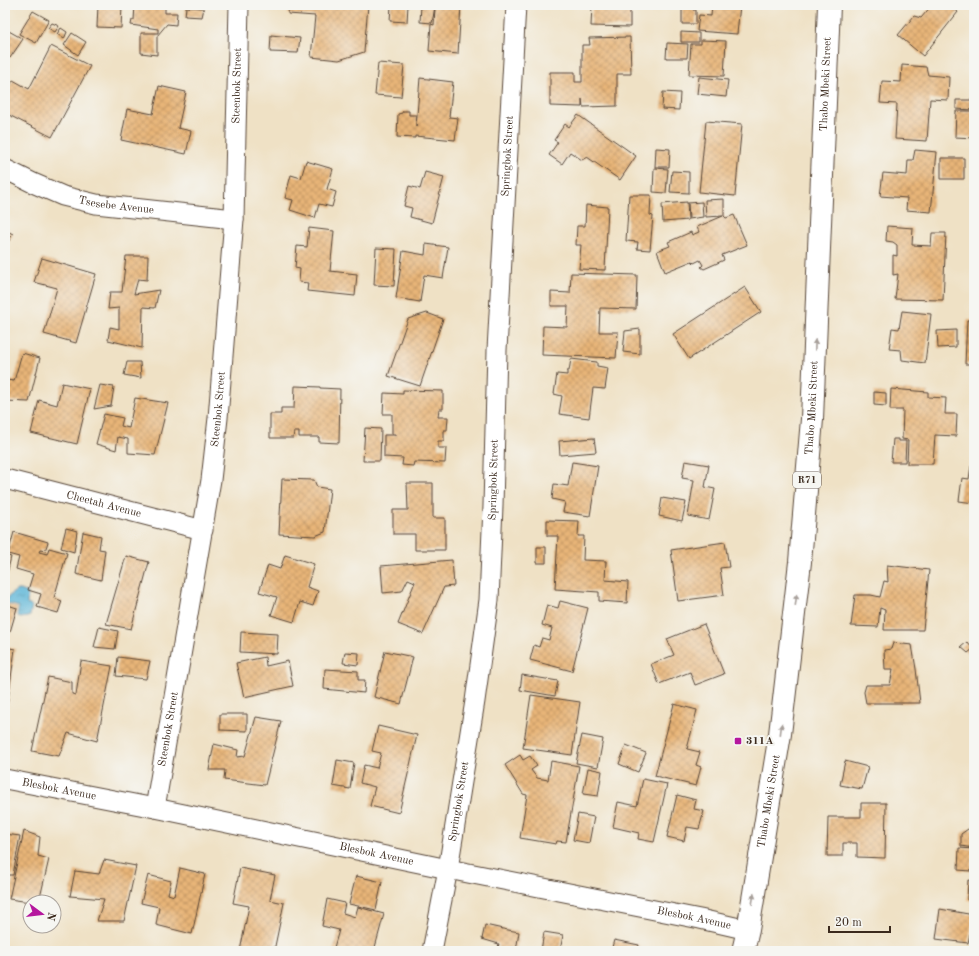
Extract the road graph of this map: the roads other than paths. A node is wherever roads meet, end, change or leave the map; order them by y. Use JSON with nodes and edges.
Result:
{"nodes":[{"id":1,"x":239,"y":5,"type":"edge"},
{"id":2,"x":516,"y":5,"type":"edge"},
{"id":3,"x":829,"y":5,"type":"edge"},
{"id":4,"x":5,"y":169,"type":"edge"},
{"id":5,"x":234,"y":219,"type":"junction"},
{"id":6,"x":5,"y":478,"type":"edge"},
{"id":7,"x":203,"y":530,"type":"junction"},
{"id":8,"x":5,"y":779,"type":"edge"},
{"id":9,"x":156,"y":808,"type":"junction"},
{"id":10,"x":448,"y":869,"type":"junction"},
{"id":11,"x":748,"y":930,"type":"junction"},
{"id":12,"x":432,"y":951,"type":"edge"},
{"id":13,"x":743,"y":951,"type":"edge"}],
"edges":[{"from":1,"to":5,"type":"street","name":"Steenbok Street"},
{"from":2,"to":10,"type":"street","name":"Springbok Street"},
{"from":11,"to":3,"type":"main road","name":"Thabo Mbeki Street","number":"R71","one_way":true},
{"from":4,"to":5,"type":"street","name":"Tsesebe Avenue"},
{"from":5,"to":7,"type":"street","name":"Steenbok Street"},
{"from":6,"to":7,"type":"street","name":"Cheetah Avenue"},
{"from":7,"to":9,"type":"street","name":"Steenbok Street"},
{"from":8,"to":9,"type":"street","name":"Blesbok Avenue"},
{"from":9,"to":10,"type":"street","name":"Blesbok Avenue"},
{"from":10,"to":11,"type":"street","name":"Blesbok Avenue"},
{"from":10,"to":12,"type":"street","name":"Springbok Street"},
{"from":11,"to":13,"type":"main road","name":"Thabo Mbeki Street","number":"R71"}]}
